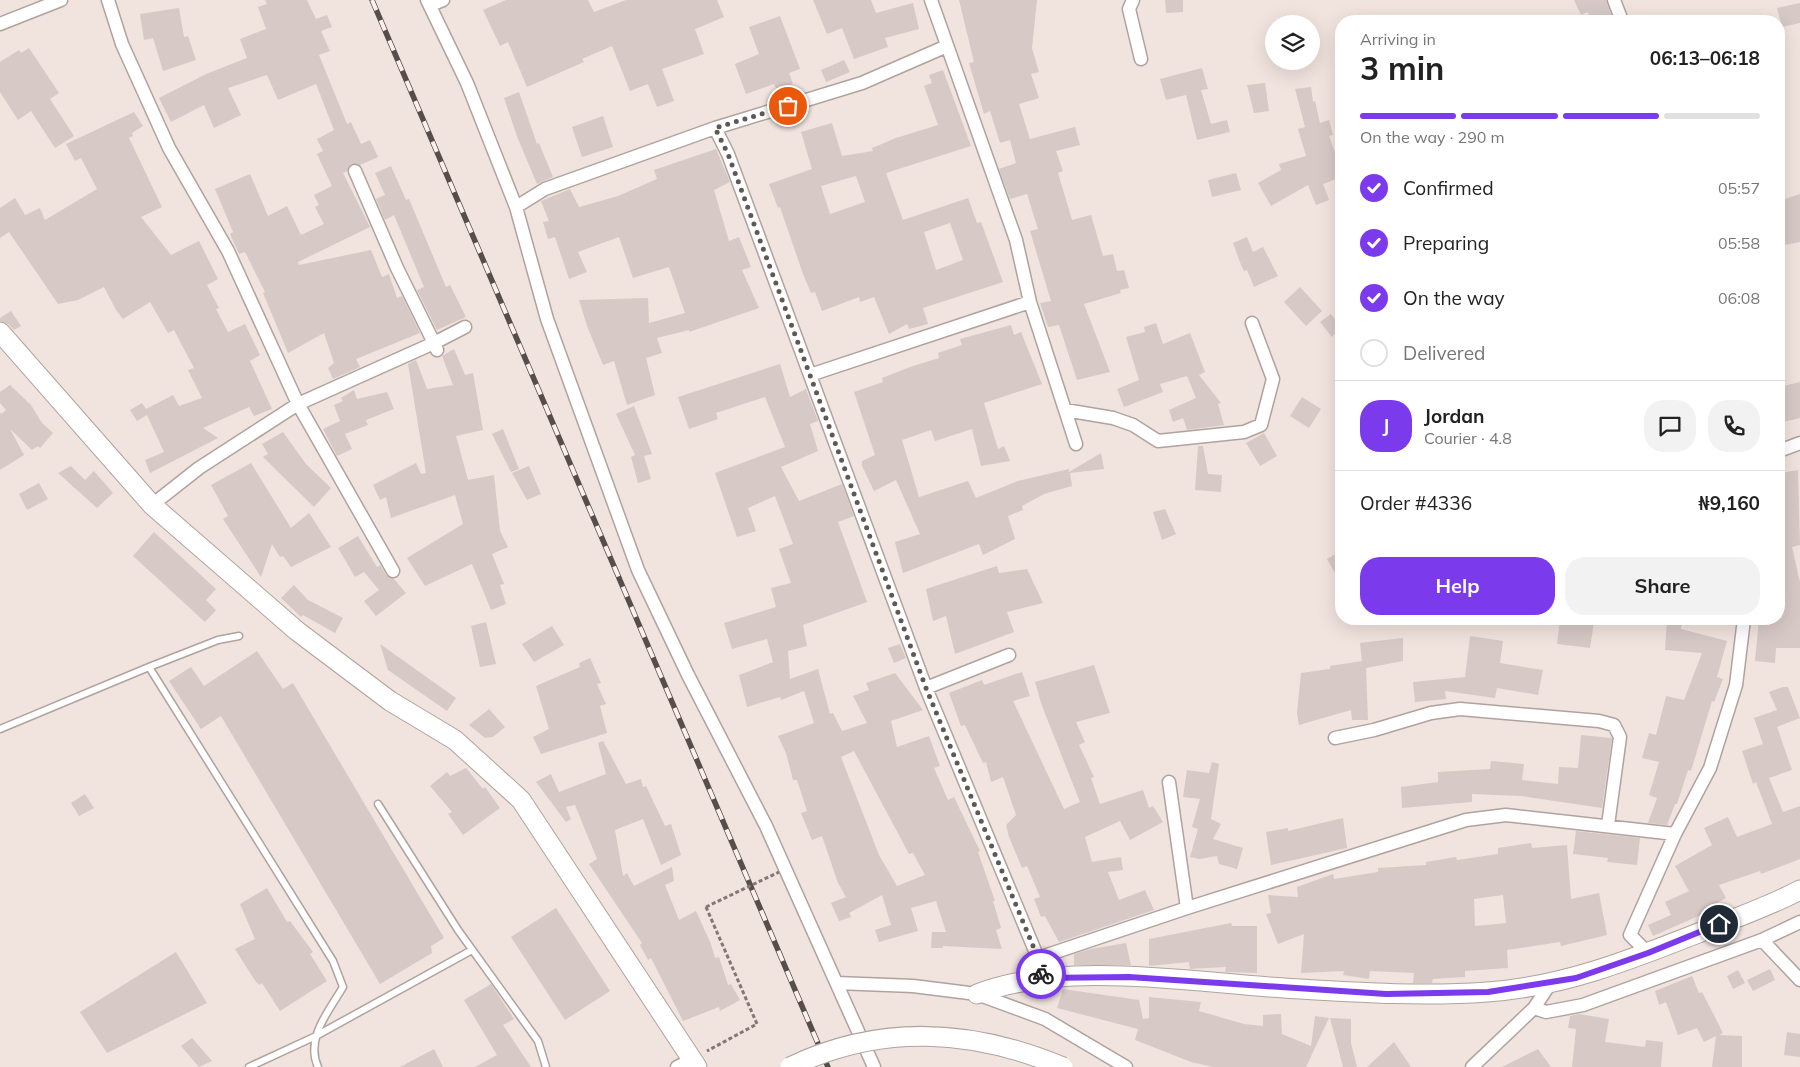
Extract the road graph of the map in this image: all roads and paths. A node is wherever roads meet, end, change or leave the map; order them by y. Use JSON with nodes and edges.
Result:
{"nodes":[{"id":1,"x":61,"y":0,"type":"edge"},
{"id":2,"x":108,"y":0,"type":"edge"},
{"id":3,"x":931,"y":0,"type":"edge"},
{"id":4,"x":1133,"y":0,"type":"edge"},
{"id":5,"x":1614,"y":0,"type":"edge"},
{"id":6,"x":433,"y":2,"type":"edge"},
{"id":7,"x":1620,"y":15,"type":"edge"},
{"id":8,"x":0,"y":24,"type":"edge"},
{"id":9,"x":946,"y":46,"type":"junction"},
{"id":10,"x":1142,"y":59,"type":"dead end"},
{"id":11,"x":715,"y":128,"type":"junction"},
{"id":12,"x":355,"y":171,"type":"dead end"},
{"id":13,"x":516,"y":207,"type":"junction"},
{"id":14,"x":1030,"y":302,"type":"junction"},
{"id":15,"x":1252,"y":322,"type":"dead end"},
{"id":16,"x":465,"y":327,"type":"dead end"},
{"id":17,"x":0,"y":332,"type":"edge"},
{"id":18,"x":435,"y":346,"type":"junction"},
{"id":19,"x":810,"y":375,"type":"junction"},
{"id":20,"x":298,"y":404,"type":"junction"},
{"id":21,"x":1065,"y":410,"type":"junction"},
{"id":22,"x":1800,"y":443,"type":"edge"},
{"id":23,"x":1076,"y":444,"type":"dead end"},
{"id":24,"x":1785,"y":449,"type":"edge"},
{"id":25,"x":152,"y":505,"type":"junction"},
{"id":26,"x":393,"y":571,"type":"dead end"},
{"id":27,"x":1743,"y":625,"type":"edge"},
{"id":28,"x":239,"y":636,"type":"dead end"},
{"id":29,"x":1009,"y":655,"type":"dead end"},
{"id":30,"x":149,"y":667,"type":"junction"},
{"id":31,"x":926,"y":688,"type":"junction"},
{"id":32,"x":0,"y":729,"type":"edge"},
{"id":33,"x":1335,"y":738,"type":"dead end"},
{"id":34,"x":1169,"y":782,"type":"dead end"},
{"id":35,"x":378,"y":804,"type":"dead end"},
{"id":36,"x":1608,"y":825,"type":"junction"},
{"id":37,"x":1675,"y":834,"type":"junction"},
{"id":38,"x":778,"y":872,"type":"dead end"},
{"id":39,"x":1800,"y":890,"type":"edge"},
{"id":40,"x":1187,"y":908,"type":"junction"},
{"id":41,"x":1800,"y":922,"type":"edge"},
{"id":42,"x":1762,"y":940,"type":"junction"},
{"id":43,"x":472,"y":950,"type":"junction"},
{"id":44,"x":1648,"y":953,"type":"junction"},
{"id":45,"x":1038,"y":958,"type":"junction"},
{"id":46,"x":1041,"y":978,"type":"junction"},
{"id":47,"x":1800,"y":980,"type":"edge"},
{"id":48,"x":838,"y":984,"type":"junction"},
{"id":49,"x":1550,"y":984,"type":"junction"},
{"id":50,"x":977,"y":994,"type":"junction"},
{"id":51,"x":1534,"y":1008,"type":"junction"},
{"id":52,"x":314,"y":1037,"type":"junction"},
{"id":53,"x":688,"y":1065,"type":"edge"},
{"id":54,"x":249,"y":1067,"type":"edge"},
{"id":55,"x":318,"y":1067,"type":"edge"},
{"id":56,"x":546,"y":1067,"type":"edge"},
{"id":57,"x":790,"y":1067,"type":"edge"},
{"id":58,"x":874,"y":1067,"type":"edge"},
{"id":59,"x":1063,"y":1067,"type":"edge"},
{"id":60,"x":1126,"y":1067,"type":"edge"},
{"id":61,"x":1472,"y":1067,"type":"edge"}],
"edges":[{"from":1,"to":8,"type":"street"},
{"from":2,"to":20,"type":"street"},
{"from":3,"to":9,"type":"street"},
{"from":4,"to":10,"type":"street"},
{"from":5,"to":7,"type":"street"},
{"from":6,"to":13,"type":"street"},
{"from":9,"to":11,"type":"street"},
{"from":9,"to":14,"type":"street"},
{"from":11,"to":13,"type":"street"},
{"from":11,"to":19,"type":"street"},
{"from":12,"to":18,"type":"street"},
{"from":13,"to":48,"type":"street"},
{"from":14,"to":19,"type":"street"},
{"from":14,"to":21,"type":"street"},
{"from":15,"to":21,"type":"street"},
{"from":16,"to":18,"type":"street"},
{"from":17,"to":25,"type":"main road"},
{"from":18,"to":20,"type":"street"},
{"from":19,"to":31,"type":"street"},
{"from":20,"to":25,"type":"street"},
{"from":20,"to":26,"type":"street"},
{"from":21,"to":23,"type":"street"},
{"from":22,"to":24,"type":"street"},
{"from":25,"to":53,"type":"main road"},
{"from":27,"to":37,"type":"street"},
{"from":28,"to":30,"type":"lane"},
{"from":29,"to":31,"type":"street"},
{"from":30,"to":32,"type":"lane"},
{"from":30,"to":52,"type":"lane"},
{"from":31,"to":45,"type":"street"},
{"from":33,"to":36,"type":"street"},
{"from":34,"to":40,"type":"street"},
{"from":35,"to":43,"type":"lane"},
{"from":36,"to":37,"type":"street"},
{"from":36,"to":40,"type":"street"},
{"from":37,"to":44,"type":"street"},
{"from":38,"to":53,"type":"path","bridge":true},
{"from":39,"to":44,"type":"main road"},
{"from":40,"to":45,"type":"street"},
{"from":41,"to":42,"type":"street"},
{"from":42,"to":47,"type":"street"},
{"from":42,"to":51,"type":"street"},
{"from":43,"to":52,"type":"lane"},
{"from":43,"to":56,"type":"lane"},
{"from":44,"to":49,"type":"main road"},
{"from":45,"to":46,"type":"street"},
{"from":46,"to":49,"type":"main road"},
{"from":46,"to":50,"type":"main road"},
{"from":48,"to":50,"type":"street"},
{"from":48,"to":58,"type":"street"},
{"from":49,"to":51,"type":"street"},
{"from":50,"to":60,"type":"street"},
{"from":51,"to":61,"type":"street"},
{"from":52,"to":54,"type":"lane"},
{"from":52,"to":55,"type":"lane"},
{"from":57,"to":59,"type":"main road","bridge":true}]}
